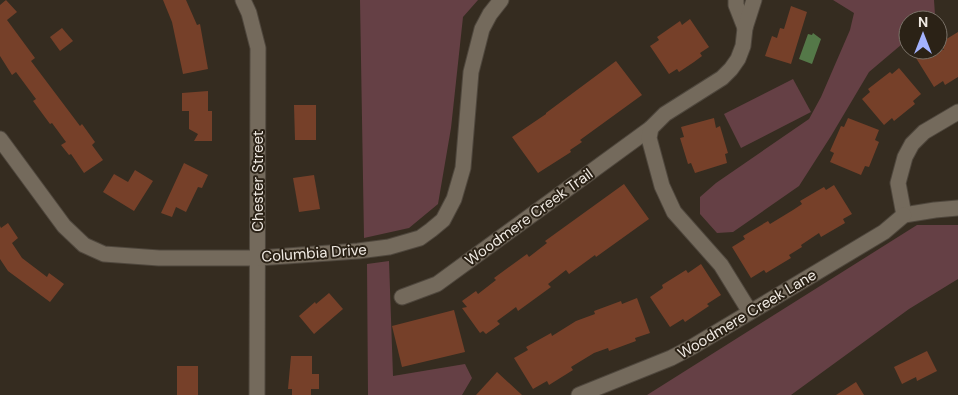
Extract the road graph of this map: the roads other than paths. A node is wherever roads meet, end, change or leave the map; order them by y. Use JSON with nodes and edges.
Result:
{"nodes":[{"id":1,"x":243,"y":0,"type":"edge"},
{"id":2,"x":501,"y":0,"type":"edge"},
{"id":3,"x":736,"y":0,"type":"edge"},
{"id":4,"x":754,"y":0,"type":"edge"},
{"id":5,"x":745,"y":28,"type":"junction"},
{"id":6,"x":958,"y":112,"type":"edge"},
{"id":7,"x":651,"y":128,"type":"junction"},
{"id":8,"x":0,"y":140,"type":"edge"},
{"id":9,"x":958,"y":208,"type":"edge"},
{"id":10,"x":904,"y":214,"type":"junction"},
{"id":11,"x":258,"y":258,"type":"junction"},
{"id":12,"x":402,"y":297,"type":"dead end"},
{"id":13,"x":750,"y":312,"type":"junction"},
{"id":14,"x":257,"y":395,"type":"edge"},
{"id":15,"x":579,"y":395,"type":"edge"}],
"edges":[{"from":1,"to":11,"type":"street","name":"Chester Street"},
{"from":2,"to":11,"type":"street","name":"Columbia Drive"},
{"from":3,"to":5,"type":"street"},
{"from":4,"to":5,"type":"street","name":"Woodmere Creek Trail"},
{"from":5,"to":7,"type":"street","name":"Woodmere Creek Trail"},
{"from":6,"to":10,"type":"street"},
{"from":7,"to":12,"type":"street","name":"Woodmere Creek Trail"},
{"from":7,"to":13,"type":"street"},
{"from":8,"to":11,"type":"street","name":"Columbia Drive"},
{"from":9,"to":10,"type":"street"},
{"from":10,"to":13,"type":"street","name":"Woodmere Creek Lane"},
{"from":11,"to":14,"type":"street","name":"Chester Street"},
{"from":13,"to":15,"type":"street","name":"Woodmere Creek Lane"}]}
